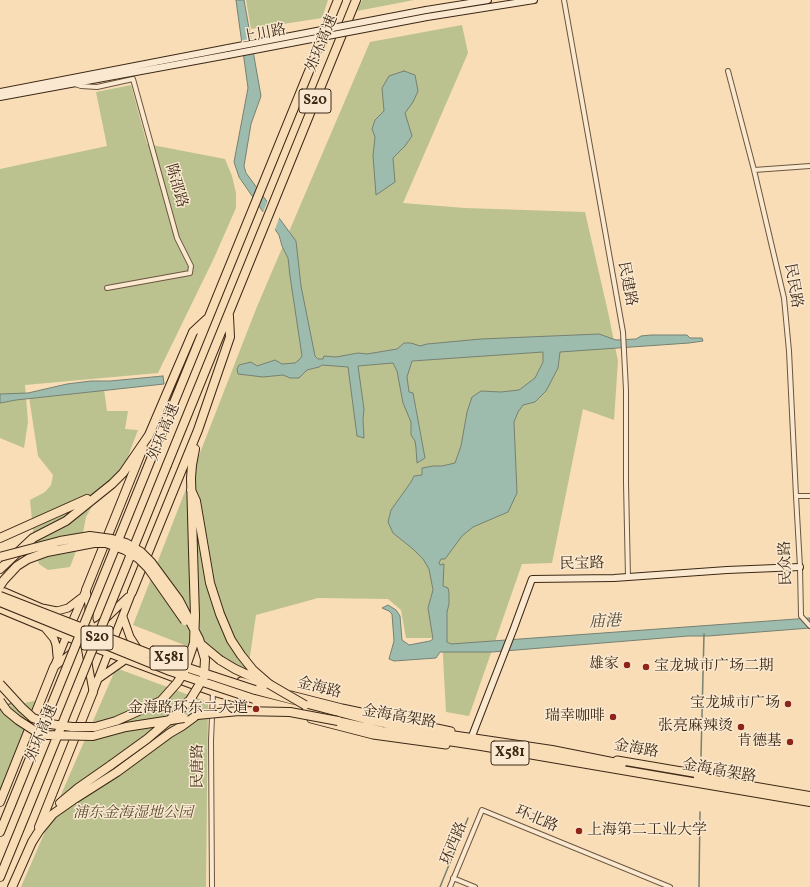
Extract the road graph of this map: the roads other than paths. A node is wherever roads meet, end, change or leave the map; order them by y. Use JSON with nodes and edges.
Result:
{"nodes":[{"id":1,"x":338,"y":0,"type":"edge"},
{"id":2,"x":356,"y":0,"type":"edge"},
{"id":3,"x":488,"y":0,"type":"edge"},
{"id":4,"x":534,"y":0,"type":"edge"},
{"id":5,"x":564,"y":0,"type":"edge"},
{"id":6,"x":728,"y":71,"type":"dead end"},
{"id":7,"x":75,"y":84,"type":"junction"},
{"id":8,"x":0,"y":92,"type":"edge"},
{"id":9,"x":0,"y":97,"type":"edge"},
{"id":10,"x":810,"y":166,"type":"edge"},
{"id":11,"x":754,"y":170,"type":"junction"},
{"id":12,"x":107,"y":288,"type":"dead end"},
{"id":13,"x":229,"y":313,"type":"junction"},
{"id":14,"x":209,"y":317,"type":"junction"},
{"id":15,"x":198,"y":430,"type":"junction"},
{"id":16,"x":144,"y":444,"type":"junction"},
{"id":17,"x":191,"y":490,"type":"junction"},
{"id":18,"x":96,"y":496,"type":"junction"},
{"id":19,"x":796,"y":496,"type":"junction"},
{"id":20,"x":810,"y":496,"type":"edge"},
{"id":21,"x":0,"y":538,"type":"edge"},
{"id":22,"x":0,"y":557,"type":"edge"},
{"id":23,"x":800,"y":567,"type":"junction"},
{"id":24,"x":0,"y":569,"type":"edge"},
{"id":25,"x":628,"y":577,"type":"junction"},
{"id":26,"x":0,"y":586,"type":"edge"},
{"id":27,"x":0,"y":590,"type":"edge"},
{"id":28,"x":132,"y":592,"type":"junction"},
{"id":29,"x":84,"y":594,"type":"junction"},
{"id":30,"x":0,"y":596,"type":"edge"},
{"id":31,"x":0,"y":602,"type":"edge"},
{"id":32,"x":42,"y":608,"type":"junction"},
{"id":33,"x":0,"y":609,"type":"edge"},
{"id":34,"x":123,"y":617,"type":"junction"},
{"id":35,"x":75,"y":621,"type":"junction"},
{"id":36,"x":810,"y":626,"type":"edge"},
{"id":37,"x":45,"y":628,"type":"junction"},
{"id":38,"x":92,"y":628,"type":"junction"},
{"id":39,"x":84,"y":634,"type":"junction"},
{"id":40,"x":111,"y":636,"type":"junction"},
{"id":41,"x":69,"y":637,"type":"junction"},
{"id":42,"x":95,"y":639,"type":"junction"},
{"id":43,"x":84,"y":644,"type":"junction"},
{"id":44,"x":137,"y":648,"type":"junction"},
{"id":45,"x":100,"y":650,"type":"junction"},
{"id":46,"x":108,"y":653,"type":"junction"},
{"id":47,"x":125,"y":660,"type":"junction"},
{"id":48,"x":56,"y":663,"type":"junction"},
{"id":49,"x":98,"y":680,"type":"junction"},
{"id":50,"x":0,"y":684,"type":"edge"},
{"id":51,"x":269,"y":684,"type":"junction"},
{"id":52,"x":93,"y":692,"type":"junction"},
{"id":53,"x":213,"y":692,"type":"junction"},
{"id":54,"x":0,"y":701,"type":"edge"},
{"id":55,"x":305,"y":704,"type":"junction"},
{"id":56,"x":197,"y":715,"type":"junction"},
{"id":57,"x":338,"y":721,"type":"junction"},
{"id":58,"x":472,"y":736,"type":"junction"},
{"id":59,"x":810,"y":792,"type":"edge"},
{"id":60,"x":810,"y":796,"type":"edge"},
{"id":61,"x":0,"y":802,"type":"edge"},
{"id":62,"x":810,"y":802,"type":"edge"},
{"id":63,"x":810,"y":805,"type":"edge"},
{"id":64,"x":482,"y":810,"type":"joint"},
{"id":65,"x":53,"y":814,"type":"junction"},
{"id":66,"x":39,"y":831,"type":"junction"},
{"id":67,"x":0,"y":832,"type":"edge"},
{"id":68,"x":0,"y":877,"type":"edge"},
{"id":69,"x":453,"y":878,"type":"junction"},
{"id":70,"x":12,"y":887,"type":"edge"},
{"id":71,"x":212,"y":887,"type":"edge"},
{"id":72,"x":450,"y":887,"type":"edge"},
{"id":73,"x":475,"y":887,"type":"edge"},
{"id":74,"x":670,"y":887,"type":"edge"}],
"edges":[{"from":1,"to":14,"type":"highway","name":"外环高速","number":"S20"},
{"from":2,"to":13,"type":"highway","name":"外环高速","number":"S20"},
{"from":3,"to":8,"type":"street","name":"上川路","bridge":true},
{"from":4,"to":7,"type":"street","name":"上川路","bridge":true},
{"from":5,"to":25,"type":"street","name":"民建路"},
{"from":6,"to":11,"type":"street","name":"民民路"},
{"from":7,"to":9,"type":"street","name":"上川路"},
{"from":7,"to":12,"type":"street","name":"陈邵路"},
{"from":10,"to":11,"type":"street"},
{"from":11,"to":19,"type":"street","name":"民民路"},
{"from":13,"to":15,"type":"highway"},
{"from":13,"to":68,"type":"highway","name":"外环高速","number":"S20","bridge":true},
{"from":14,"to":16,"type":"highway"},
{"from":14,"to":67,"type":"highway","name":"外环高速","number":"S20","bridge":true},
{"from":15,"to":17,"type":"highway"},
{"from":15,"to":28,"type":"highway"},
{"from":16,"to":18,"type":"highway"},
{"from":16,"to":29,"type":"highway"},
{"from":17,"to":50,"type":"highway","bridge":true},
{"from":17,"to":51,"type":"highway"},
{"from":18,"to":21,"type":"highway"},
{"from":18,"to":24,"type":"highway","bridge":true},
{"from":19,"to":20,"type":"street"},
{"from":19,"to":23,"type":"street","name":"民众路"},
{"from":22,"to":65,"type":"highway","bridge":true},
{"from":23,"to":25,"type":"street","name":"民宝路"},
{"from":23,"to":36,"type":"street","name":"民众路"},
{"from":25,"to":58,"type":"street","name":"民宝路"},
{"from":26,"to":51,"type":"highway","bridge":true},
{"from":27,"to":32,"type":"main road","name":"金海路","number":"X581"},
{"from":28,"to":34,"type":"main road"},
{"from":28,"to":38,"type":"main road"},
{"from":29,"to":32,"type":"main road"},
{"from":29,"to":35,"type":"main road"},
{"from":29,"to":38,"type":"main road"},
{"from":30,"to":55,"type":"highway","name":"金海高架路","bridge":true},
{"from":31,"to":57,"type":"highway","name":"金海高架路","bridge":true},
{"from":32,"to":35,"type":"main road","name":"金海路","number":"X581"},
{"from":33,"to":37,"type":"main road","name":"金海路","number":"X581"},
{"from":34,"to":40,"type":"main road"},
{"from":34,"to":44,"type":"main road"},
{"from":35,"to":38,"type":"main road","name":"金海路","number":"X581"},
{"from":35,"to":39,"type":"main road"},
{"from":35,"to":41,"type":"main road"},
{"from":37,"to":41,"type":"main road","name":"金海路","number":"X581"},
{"from":37,"to":48,"type":"main road"},
{"from":38,"to":39,"type":"main road"},
{"from":38,"to":40,"type":"main road","name":"金海路","number":"X581"},
{"from":38,"to":42,"type":"main road"},
{"from":39,"to":41,"type":"main road"},
{"from":39,"to":43,"type":"main road"},
{"from":40,"to":42,"type":"main road"},
{"from":40,"to":44,"type":"main road","name":"金海路","number":"X581"},
{"from":40,"to":46,"type":"main road"},
{"from":41,"to":43,"type":"main road","name":"金海路","number":"X581"},
{"from":41,"to":48,"type":"main road"},
{"from":42,"to":43,"type":"main road"},
{"from":42,"to":45,"type":"main road"},
{"from":43,"to":45,"type":"main road","name":"金海路","number":"X581"},
{"from":43,"to":48,"type":"main road"},
{"from":43,"to":52,"type":"main road"},
{"from":44,"to":58,"type":"main road","name":"金海路","number":"X581"},
{"from":45,"to":46,"type":"main road","name":"金海路","number":"X581"},
{"from":46,"to":47,"type":"main road","name":"金海路","number":"X581"},
{"from":46,"to":49,"type":"main road"},
{"from":47,"to":49,"type":"main road"},
{"from":47,"to":53,"type":"main road","name":"金海路","number":"X581"},
{"from":48,"to":61,"type":"highway"},
{"from":49,"to":52,"type":"main road"},
{"from":51,"to":55,"type":"highway","bridge":true},
{"from":52,"to":66,"type":"highway"},
{"from":53,"to":63,"type":"main road","name":"金海路","number":"X581"},
{"from":53,"to":71,"type":"street","name":"民唐路"},
{"from":54,"to":56,"type":"highway","bridge":true},
{"from":55,"to":60,"type":"highway","name":"金海高架路"},
{"from":56,"to":57,"type":"highway","bridge":true},
{"from":56,"to":65,"type":"highway"},
{"from":57,"to":62,"type":"highway","name":"金海高架路"},
{"from":58,"to":59,"type":"main road","name":"金海路","number":"X581"},
{"from":64,"to":69,"type":"street","name":"环西路"},
{"from":64,"to":74,"type":"street","name":"环北路"},
{"from":65,"to":66,"type":"highway"},
{"from":66,"to":70,"type":"highway"},
{"from":69,"to":72,"type":"street","name":"环西路"},
{"from":69,"to":73,"type":"street"}]}
